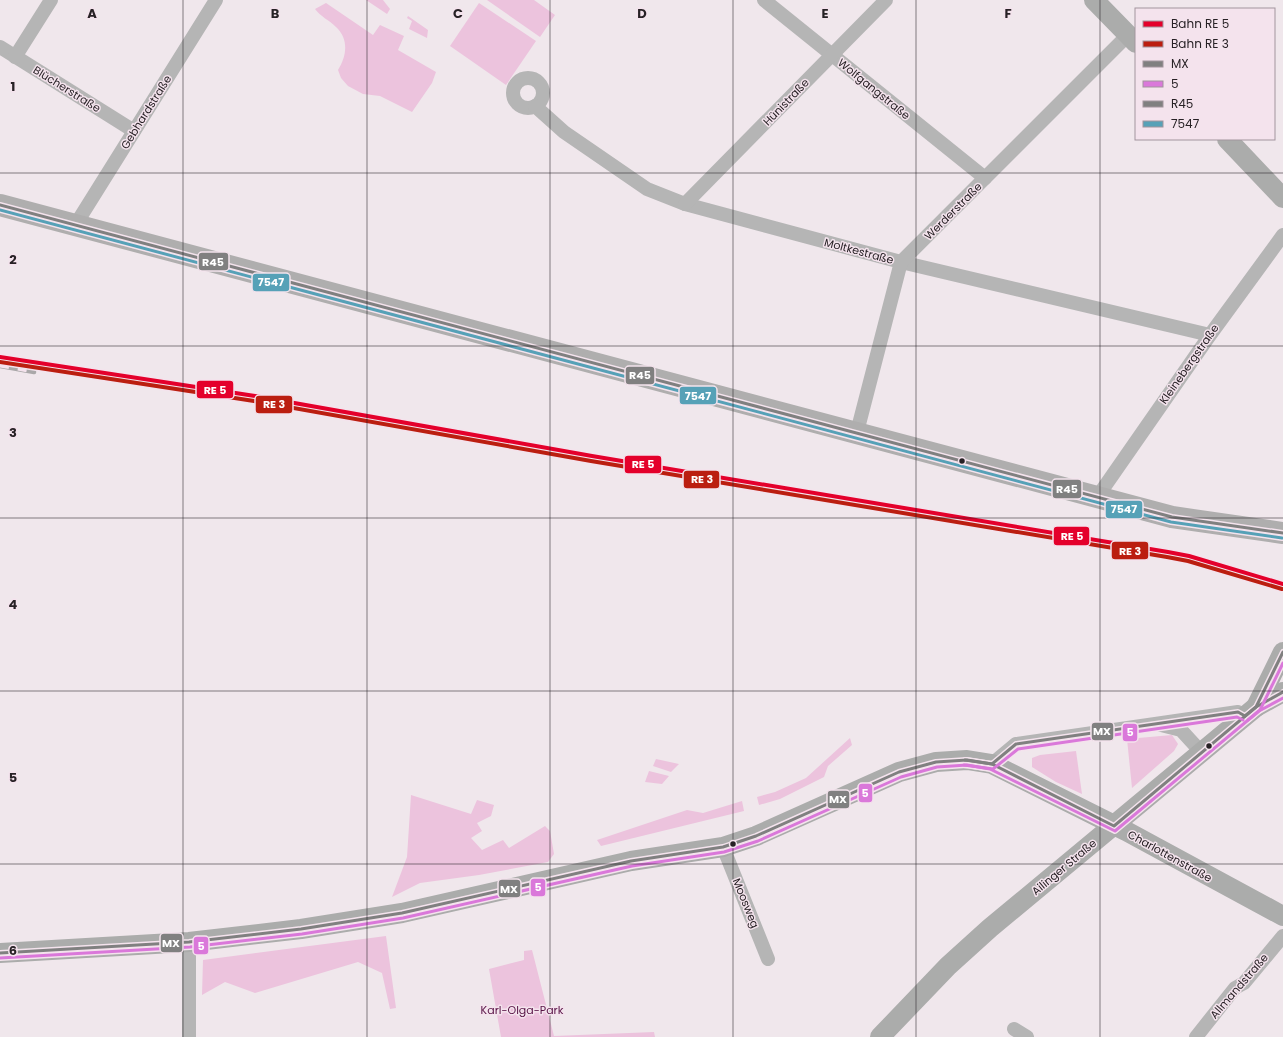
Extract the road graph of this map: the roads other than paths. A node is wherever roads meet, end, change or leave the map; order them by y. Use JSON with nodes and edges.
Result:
{"nodes":[{"id":1,"x":50,"y":0,"type":"edge"},
{"id":2,"x":216,"y":0,"type":"edge"},
{"id":3,"x":764,"y":0,"type":"edge"},
{"id":4,"x":886,"y":0,"type":"edge"},
{"id":5,"x":1094,"y":0,"type":"edge"},
{"id":6,"x":1132,"y":39,"type":"edge"},
{"id":7,"x":0,"y":47,"type":"edge"},
{"id":8,"x":832,"y":54,"type":"junction"},
{"id":9,"x":15,"y":57,"type":"junction"},
{"id":10,"x":535,"y":106,"type":"dead end"},
{"id":11,"x":134,"y":131,"type":"junction"},
{"id":12,"x":1228,"y":140,"type":"edge"},
{"id":13,"x":984,"y":178,"type":"junction"},
{"id":14,"x":1283,"y":198,"type":"edge"},
{"id":15,"x":685,"y":204,"type":"junction"},
{"id":16,"x":0,"y":205,"type":"edge"},
{"id":17,"x":76,"y":224,"type":"junction"},
{"id":18,"x":1282,"y":236,"type":"edge"},
{"id":19,"x":901,"y":262,"type":"junction"},
{"id":20,"x":1210,"y":335,"type":"junction"},
{"id":21,"x":857,"y":432,"type":"junction"},
{"id":22,"x":1098,"y":496,"type":"junction"},
{"id":23,"x":1283,"y":533,"type":"edge"},
{"id":24,"x":1283,"y":652,"type":"edge"},
{"id":25,"x":1283,"y":692,"type":"edge"},
{"id":26,"x":1251,"y":712,"type":"junction"},
{"id":27,"x":1152,"y":723,"type":"junction"},
{"id":28,"x":1202,"y":753,"type":"junction"},
{"id":29,"x":992,"y":764,"type":"junction"},
{"id":30,"x":1114,"y":826,"type":"junction"},
{"id":31,"x":723,"y":847,"type":"junction"},
{"id":32,"x":1283,"y":916,"type":"edge"},
{"id":33,"x":1283,"y":936,"type":"edge"},
{"id":34,"x":189,"y":942,"type":"junction"},
{"id":35,"x":0,"y":953,"type":"edge"},
{"id":36,"x":768,"y":959,"type":"dead end"},
{"id":37,"x":1014,"y":1029,"type":"dead end"},
{"id":38,"x":189,"y":1037,"type":"edge"},
{"id":39,"x":880,"y":1037,"type":"edge"},
{"id":40,"x":1027,"y":1037,"type":"edge"},
{"id":41,"x":1196,"y":1037,"type":"edge"}],
"edges":[{"from":1,"to":9,"type":"street"},
{"from":2,"to":11,"type":"street","name":"Gebhardstraße"},
{"from":3,"to":8,"type":"street","name":"Wolfgangstraße"},
{"from":4,"to":8,"type":"street","name":"Hünistraße"},
{"from":5,"to":6,"type":"street"},
{"from":6,"to":13,"type":"street","name":"Werderstraße"},
{"from":7,"to":9,"type":"street","name":"Blücherstraße"},
{"from":8,"to":13,"type":"street","name":"Wolfgangstraße"},
{"from":8,"to":15,"type":"street","name":"Hünistraße"},
{"from":9,"to":11,"type":"street","name":"Blücherstraße"},
{"from":10,"to":15,"type":"street","name":"Moltkestraße"},
{"from":11,"to":17,"type":"street","name":"Gebhardstraße"},
{"from":12,"to":14,"type":"street"},
{"from":13,"to":19,"type":"street","name":"Werderstraße"},
{"from":15,"to":19,"type":"street","name":"Moltkestraße"},
{"from":16,"to":17,"type":"main road"},
{"from":17,"to":21,"type":"main road"},
{"from":18,"to":20,"type":"street","name":"Kleinebergstraße"},
{"from":19,"to":20,"type":"street","name":"Moltkestraße"},
{"from":19,"to":21,"type":"street"},
{"from":20,"to":22,"type":"street","name":"Kleinebergstraße"},
{"from":21,"to":22,"type":"main road"},
{"from":22,"to":23,"type":"main road"},
{"from":24,"to":26,"type":"street","name":"Ailinger Straße"},
{"from":25,"to":26,"type":"street","name":"Ailinger Straße"},
{"from":26,"to":27,"type":"street"},
{"from":26,"to":28,"type":"street","name":"Ailinger Straße"},
{"from":27,"to":28,"type":"street"},
{"from":27,"to":29,"type":"street"},
{"from":28,"to":30,"type":"street","name":"Ailinger Straße"},
{"from":29,"to":30,"type":"street","name":"Charlottenstraße"},
{"from":29,"to":31,"type":"street","name":"Charlottenstraße"},
{"from":30,"to":32,"type":"street","name":"Charlottenstraße"},
{"from":30,"to":39,"type":"street","name":"Ailinger Straße"},
{"from":31,"to":34,"type":"street","name":"Charlottenstraße"},
{"from":31,"to":36,"type":"street","name":"Moosweg"},
{"from":33,"to":41,"type":"street","name":"Allmandstraße"},
{"from":34,"to":35,"type":"street","name":"Charlottenstraße"},
{"from":34,"to":38,"type":"street"},
{"from":37,"to":40,"type":"street"}]}
